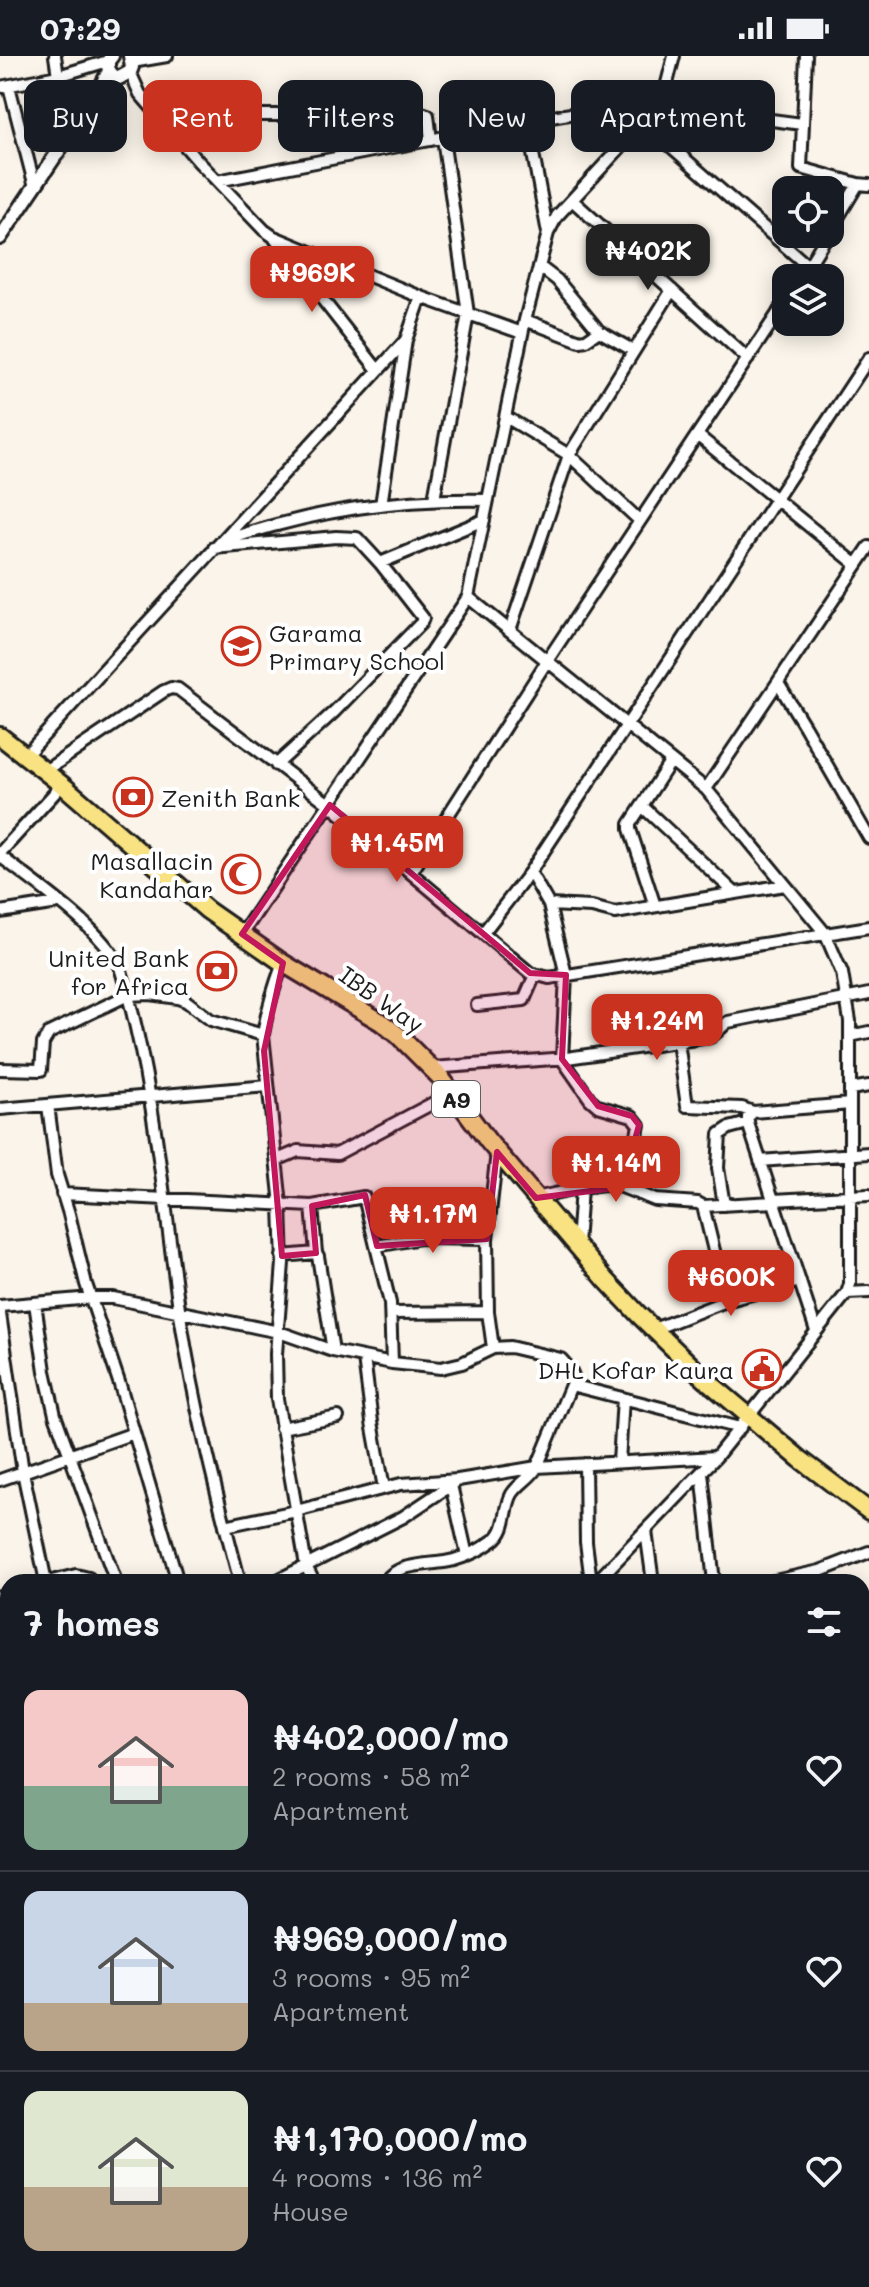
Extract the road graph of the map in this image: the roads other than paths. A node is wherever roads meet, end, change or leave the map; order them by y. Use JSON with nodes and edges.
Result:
{"nodes":[{"id":1,"x":55,"y":56,"type":"edge"},
{"id":2,"x":167,"y":56,"type":"edge"},
{"id":3,"x":674,"y":56,"type":"edge"},
{"id":4,"x":806,"y":56,"type":"edge"},
{"id":5,"x":118,"y":64,"type":"edge"},
{"id":6,"x":58,"y":76,"type":"junction"},
{"id":7,"x":668,"y":80,"type":"edge"},
{"id":8,"x":4,"y":86,"type":"edge"},
{"id":9,"x":143,"y":97,"type":"edge"},
{"id":10,"x":262,"y":115,"type":"edge"},
{"id":11,"x":775,"y":120,"type":"edge"},
{"id":12,"x":802,"y":124,"type":"junction"},
{"id":13,"x":439,"y":139,"type":"edge"},
{"id":14,"x":431,"y":140,"type":"junction"},
{"id":15,"x":192,"y":152,"type":"edge"},
{"id":16,"x":445,"y":152,"type":"edge"},
{"id":17,"x":533,"y":152,"type":"edge"},
{"id":18,"x":617,"y":152,"type":"edge"},
{"id":19,"x":677,"y":152,"type":"edge"},
{"id":20,"x":217,"y":181,"type":"junction"},
{"id":21,"x":863,"y":184,"type":"edge"},
{"id":22,"x":35,"y":187,"type":"junction"},
{"id":23,"x":572,"y":200,"type":"junction"},
{"id":24,"x":844,"y":211,"type":"edge"},
{"id":25,"x":548,"y":233,"type":"junction"},
{"id":26,"x":274,"y":237,"type":"junction"},
{"id":27,"x":0,"y":238,"type":"edge"},
{"id":28,"x":806,"y":264,"type":"edge"},
{"id":29,"x":540,"y":267,"type":"junction"},
{"id":30,"x":672,"y":290,"type":"junction"},
{"id":31,"x":421,"y":297,"type":"junction"},
{"id":32,"x":468,"y":314,"type":"junction"},
{"id":33,"x":525,"y":320,"type":"junction"},
{"id":34,"x":772,"y":322,"type":"edge"},
{"id":35,"x":599,"y":331,"type":"junction"},
{"id":36,"x":522,"y":333,"type":"junction"},
{"id":37,"x":406,"y":340,"type":"junction"},
{"id":38,"x":634,"y":351,"type":"junction"},
{"id":39,"x":869,"y":358,"type":"edge"},
{"id":40,"x":748,"y":359,"type":"junction"},
{"id":41,"x":377,"y":369,"type":"junction"},
{"id":42,"x":506,"y":417,"type":"junction"},
{"id":43,"x":697,"y":435,"type":"junction"},
{"id":44,"x":569,"y":455,"type":"junction"},
{"id":45,"x":434,"y":499,"type":"junction"},
{"id":46,"x":775,"y":499,"type":"junction"},
{"id":47,"x":488,"y":500,"type":"junction"},
{"id":48,"x":381,"y":505,"type":"junction"},
{"id":49,"x":484,"y":520,"type":"junction"},
{"id":50,"x":640,"y":521,"type":"junction"},
{"id":51,"x":869,"y":547,"type":"edge"},
{"id":52,"x":214,"y":548,"type":"junction"},
{"id":53,"x":380,"y":563,"type":"junction"},
{"id":54,"x":857,"y":565,"type":"junction"},
{"id":55,"x":468,"y":597,"type":"junction"},
{"id":56,"x":510,"y":630,"type":"junction"},
{"id":57,"x":547,"y":661,"type":"junction"},
{"id":58,"x":778,"y":683,"type":"junction"},
{"id":59,"x":627,"y":725,"type":"junction"},
{"id":60,"x":0,"y":736,"type":"edge"},
{"id":61,"x":26,"y":755,"type":"junction"},
{"id":62,"x":671,"y":761,"type":"junction"},
{"id":63,"x":276,"y":765,"type":"junction"},
{"id":64,"x":45,"y":771,"type":"junction"},
{"id":65,"x":62,"y":785,"type":"junction"},
{"id":66,"x":706,"y":789,"type":"junction"},
{"id":67,"x":330,"y":805,"type":"junction"},
{"id":68,"x":642,"y":806,"type":"junction"},
{"id":69,"x":869,"y":838,"type":"edge"},
{"id":70,"x":0,"y":854,"type":"edge"},
{"id":71,"x":530,"y":872,"type":"junction"},
{"id":72,"x":411,"y":873,"type":"junction"},
{"id":73,"x":785,"y":885,"type":"junction"},
{"id":74,"x":735,"y":893,"type":"junction"},
{"id":75,"x":58,"y":903,"type":"junction"},
{"id":76,"x":549,"y":905,"type":"junction"},
{"id":77,"x":655,"y":906,"type":"junction"},
{"id":78,"x":0,"y":912,"type":"edge"},
{"id":79,"x":869,"y":927,"type":"edge"},
{"id":80,"x":483,"y":933,"type":"junction"},
{"id":81,"x":825,"y":933,"type":"junction"},
{"id":82,"x":242,"y":934,"type":"junction"},
{"id":83,"x":283,"y":963,"type":"junction"},
{"id":84,"x":535,"y":975,"type":"junction"},
{"id":85,"x":566,"y":975,"type":"junction"},
{"id":86,"x":869,"y":994,"type":"edge"},
{"id":87,"x":128,"y":995,"type":"junction"},
{"id":88,"x":847,"y":999,"type":"junction"},
{"id":89,"x":477,"y":1005,"type":"dead end"},
{"id":90,"x":869,"y":1032,"type":"edge"},
{"id":91,"x":263,"y":1035,"type":"junction"},
{"id":92,"x":850,"y":1036,"type":"junction"},
{"id":93,"x":678,"y":1042,"type":"junction"},
{"id":94,"x":562,"y":1059,"type":"junction"},
{"id":95,"x":432,"y":1068,"type":"junction"},
{"id":96,"x":0,"y":1069,"type":"edge"},
{"id":97,"x":268,"y":1086,"type":"junction"},
{"id":98,"x":869,"y":1086,"type":"edge"},
{"id":99,"x":850,"y":1089,"type":"junction"},
{"id":100,"x":452,"y":1093,"type":"junction"},
{"id":101,"x":149,"y":1096,"type":"junction"},
{"id":102,"x":850,"y":1104,"type":"junction"},
{"id":103,"x":48,"y":1105,"type":"junction"},
{"id":104,"x":0,"y":1109,"type":"edge"},
{"id":105,"x":750,"y":1117,"type":"junction"},
{"id":106,"x":497,"y":1152,"type":"junction"},
{"id":107,"x":869,"y":1153,"type":"edge"},
{"id":108,"x":850,"y":1155,"type":"junction"},
{"id":109,"x":277,"y":1160,"type":"junction"},
{"id":110,"x":760,"y":1161,"type":"junction"},
{"id":111,"x":622,"y":1187,"type":"junction"},
{"id":112,"x":581,"y":1188,"type":"junction"},
{"id":113,"x":62,"y":1194,"type":"junction"},
{"id":114,"x":869,"y":1195,"type":"edge"},
{"id":115,"x":850,"y":1197,"type":"junction"},
{"id":116,"x":536,"y":1198,"type":"junction"},
{"id":117,"x":166,"y":1199,"type":"junction"},
{"id":118,"x":773,"y":1201,"type":"junction"},
{"id":119,"x":281,"y":1205,"type":"junction"},
{"id":120,"x":724,"y":1205,"type":"junction"},
{"id":121,"x":312,"y":1206,"type":"junction"},
{"id":122,"x":703,"y":1206,"type":"junction"},
{"id":123,"x":487,"y":1239,"type":"junction"},
{"id":124,"x":577,"y":1245,"type":"junction"},
{"id":125,"x":377,"y":1246,"type":"junction"},
{"id":126,"x":316,"y":1253,"type":"junction"},
{"id":127,"x":282,"y":1256,"type":"junction"},
{"id":128,"x":720,"y":1275,"type":"dead end"},
{"id":129,"x":800,"y":1281,"type":"junction"},
{"id":130,"x":869,"y":1292,"type":"edge"},
{"id":131,"x":847,"y":1293,"type":"junction"},
{"id":132,"x":91,"y":1298,"type":"junction"},
{"id":133,"x":35,"y":1303,"type":"junction"},
{"id":134,"x":0,"y":1306,"type":"edge"},
{"id":135,"x":488,"y":1312,"type":"junction"},
{"id":136,"x":180,"y":1313,"type":"junction"},
{"id":137,"x":391,"y":1313,"type":"junction"},
{"id":138,"x":0,"y":1314,"type":"edge"},
{"id":139,"x":654,"y":1329,"type":"junction"},
{"id":140,"x":816,"y":1331,"type":"junction"},
{"id":141,"x":279,"y":1332,"type":"junction"},
{"id":142,"x":493,"y":1348,"type":"junction"},
{"id":143,"x":333,"y":1351,"type":"junction"},
{"id":144,"x":364,"y":1358,"type":"junction"},
{"id":145,"x":392,"y":1363,"type":"junction"},
{"id":146,"x":571,"y":1385,"type":"junction"},
{"id":147,"x":623,"y":1398,"type":"junction"},
{"id":148,"x":338,"y":1417,"type":"dead end"},
{"id":149,"x":744,"y":1422,"type":"junction"},
{"id":150,"x":281,"y":1428,"type":"junction"},
{"id":151,"x":134,"y":1433,"type":"junction"},
{"id":152,"x":69,"y":1455,"type":"junction"},
{"id":153,"x":716,"y":1457,"type":"junction"},
{"id":154,"x":619,"y":1462,"type":"junction"},
{"id":155,"x":585,"y":1464,"type":"junction"},
{"id":156,"x":537,"y":1467,"type":"junction"},
{"id":157,"x":23,"y":1472,"type":"junction"},
{"id":158,"x":702,"y":1473,"type":"junction"},
{"id":159,"x":0,"y":1480,"type":"edge"},
{"id":160,"x":455,"y":1483,"type":"junction"},
{"id":161,"x":384,"y":1488,"type":"junction"},
{"id":162,"x":296,"y":1511,"type":"junction"},
{"id":163,"x":869,"y":1511,"type":"edge"},
{"id":164,"x":225,"y":1526,"type":"junction"},
{"id":165,"x":646,"y":1531,"type":"junction"},
{"id":166,"x":869,"y":1552,"type":"edge"},
{"id":167,"x":469,"y":1553,"type":"junction"},
{"id":168,"x":306,"y":1566,"type":"junction"},
{"id":169,"x":45,"y":1574,"type":"edge"},
{"id":170,"x":113,"y":1574,"type":"edge"},
{"id":171,"x":176,"y":1574,"type":"edge"},
{"id":172,"x":238,"y":1574,"type":"edge"},
{"id":173,"x":290,"y":1574,"type":"edge"},
{"id":174,"x":310,"y":1574,"type":"edge"},
{"id":175,"x":392,"y":1574,"type":"edge"},
{"id":176,"x":592,"y":1574,"type":"edge"},
{"id":177,"x":601,"y":1574,"type":"edge"},
{"id":178,"x":652,"y":1574,"type":"edge"},
{"id":179,"x":713,"y":1574,"type":"edge"},
{"id":180,"x":806,"y":1574,"type":"edge"}],
"edges":[{"from":1,"to":6,"type":"street"},
{"from":2,"to":5,"type":"street"},
{"from":3,"to":7,"type":"street"},
{"from":4,"to":12,"type":"street"},
{"from":5,"to":6,"type":"street"},
{"from":5,"to":9,"type":"street"},
{"from":5,"to":22,"type":"street"},
{"from":6,"to":8,"type":"street"},
{"from":8,"to":22,"type":"street"},
{"from":10,"to":14,"type":"street"},
{"from":11,"to":12,"type":"street"},
{"from":12,"to":21,"type":"street"},
{"from":13,"to":14,"type":"street"},
{"from":14,"to":20,"type":"street"},
{"from":15,"to":20,"type":"street"},
{"from":16,"to":32,"type":"street"},
{"from":17,"to":25,"type":"street"},
{"from":18,"to":23,"type":"street"},
{"from":19,"to":28,"type":"street"},
{"from":20,"to":26,"type":"street"},
{"from":21,"to":24,"type":"street"},
{"from":22,"to":27,"type":"street"},
{"from":23,"to":25,"type":"street"},
{"from":23,"to":30,"type":"street"},
{"from":25,"to":29,"type":"street"},
{"from":26,"to":31,"type":"street"},
{"from":26,"to":41,"type":"street"},
{"from":29,"to":33,"type":"street"},
{"from":29,"to":35,"type":"street"},
{"from":30,"to":38,"type":"street"},
{"from":30,"to":40,"type":"street"},
{"from":31,"to":32,"type":"street"},
{"from":31,"to":37,"type":"street"},
{"from":32,"to":36,"type":"street"},
{"from":32,"to":45,"type":"street"},
{"from":33,"to":35,"type":"street"},
{"from":33,"to":36,"type":"street"},
{"from":34,"to":40,"type":"street"},
{"from":35,"to":38,"type":"street"},
{"from":36,"to":42,"type":"street"},
{"from":37,"to":41,"type":"street"},
{"from":37,"to":48,"type":"street"},
{"from":38,"to":44,"type":"street"},
{"from":39,"to":46,"type":"street"},
{"from":40,"to":43,"type":"street"},
{"from":41,"to":52,"type":"street"},
{"from":42,"to":44,"type":"street"},
{"from":42,"to":47,"type":"street"},
{"from":43,"to":46,"type":"street"},
{"from":43,"to":50,"type":"street"},
{"from":44,"to":50,"type":"street"},
{"from":44,"to":56,"type":"street"},
{"from":45,"to":47,"type":"street"},
{"from":45,"to":48,"type":"street"},
{"from":46,"to":54,"type":"street"},
{"from":46,"to":59,"type":"street"},
{"from":47,"to":49,"type":"street"},
{"from":48,"to":52,"type":"street"},
{"from":49,"to":53,"type":"street"},
{"from":49,"to":55,"type":"street"},
{"from":50,"to":57,"type":"street"},
{"from":51,"to":54,"type":"street"},
{"from":52,"to":53,"type":"street"},
{"from":52,"to":61,"type":"street"},
{"from":53,"to":63,"type":"street"},
{"from":54,"to":58,"type":"street"},
{"from":55,"to":56,"type":"street"},
{"from":55,"to":67,"type":"street"},
{"from":56,"to":57,"type":"street"},
{"from":57,"to":59,"type":"street"},
{"from":57,"to":72,"type":"street"},
{"from":58,"to":66,"type":"street"},
{"from":58,"to":69,"type":"street"},
{"from":59,"to":62,"type":"street"},
{"from":59,"to":71,"type":"street"},
{"from":60,"to":61,"type":"main road","name":"IBB Way","number":"A9"},
{"from":61,"to":64,"type":"main road","name":"IBB Way","number":"A9"},
{"from":62,"to":66,"type":"street"},
{"from":62,"to":68,"type":"street"},
{"from":63,"to":64,"type":"street"},
{"from":63,"to":67,"type":"street"},
{"from":64,"to":65,"type":"main road","name":"IBB Way","number":"A9"},
{"from":65,"to":70,"type":"street"},
{"from":65,"to":82,"type":"main road","name":"IBB Way","number":"A9"},
{"from":66,"to":73,"type":"street"},
{"from":67,"to":72,"type":"street"},
{"from":67,"to":82,"type":"street"},
{"from":68,"to":74,"type":"street"},
{"from":68,"to":77,"type":"street"},
{"from":70,"to":75,"type":"street"},
{"from":71,"to":76,"type":"street"},
{"from":71,"to":80,"type":"street"},
{"from":72,"to":80,"type":"street"},
{"from":73,"to":74,"type":"street"},
{"from":73,"to":81,"type":"street"},
{"from":74,"to":77,"type":"street"},
{"from":75,"to":78,"type":"street"},
{"from":75,"to":87,"type":"street"},
{"from":76,"to":77,"type":"street"},
{"from":76,"to":85,"type":"street"},
{"from":79,"to":81,"type":"street"},
{"from":80,"to":84,"type":"street"},
{"from":81,"to":85,"type":"street"},
{"from":81,"to":88,"type":"street"},
{"from":82,"to":83,"type":"main road","name":"IBB Way","number":"A9"},
{"from":83,"to":91,"type":"street"},
{"from":83,"to":95,"type":"main road","name":"IBB Way","number":"A9"},
{"from":84,"to":85,"type":"street"},
{"from":84,"to":89,"type":"street"},
{"from":85,"to":94,"type":"street"},
{"from":86,"to":88,"type":"street"},
{"from":87,"to":91,"type":"street"},
{"from":87,"to":96,"type":"street"},
{"from":87,"to":101,"type":"street"},
{"from":88,"to":92,"type":"street"},
{"from":88,"to":93,"type":"street"},
{"from":90,"to":92,"type":"street"},
{"from":91,"to":97,"type":"street"},
{"from":92,"to":99,"type":"street"},
{"from":93,"to":94,"type":"street"},
{"from":93,"to":105,"type":"street"},
{"from":94,"to":95,"type":"street"},
{"from":94,"to":111,"type":"street"},
{"from":95,"to":100,"type":"main road","name":"IBB Way","number":"A9"},
{"from":97,"to":101,"type":"street"},
{"from":97,"to":109,"type":"street"},
{"from":98,"to":99,"type":"street"},
{"from":99,"to":102,"type":"street"},
{"from":100,"to":106,"type":"main road","name":"IBB Way","number":"A9"},
{"from":100,"to":109,"type":"street"},
{"from":101,"to":103,"type":"street"},
{"from":101,"to":117,"type":"street"},
{"from":102,"to":105,"type":"street"},
{"from":102,"to":108,"type":"street"},
{"from":103,"to":104,"type":"street"},
{"from":103,"to":113,"type":"street"},
{"from":105,"to":110,"type":"street"},
{"from":105,"to":120,"type":"street"},
{"from":106,"to":116,"type":"main road","name":"IBB Way","number":"A9"},
{"from":106,"to":123,"type":"street"},
{"from":107,"to":108,"type":"street"},
{"from":108,"to":110,"type":"street"},
{"from":108,"to":115,"type":"street"},
{"from":109,"to":119,"type":"street"},
{"from":110,"to":118,"type":"street"},
{"from":111,"to":112,"type":"street"},
{"from":111,"to":122,"type":"street"},
{"from":112,"to":116,"type":"street"},
{"from":112,"to":124,"type":"street"},
{"from":113,"to":117,"type":"street"},
{"from":113,"to":132,"type":"street"},
{"from":114,"to":115,"type":"street"},
{"from":115,"to":118,"type":"street"},
{"from":115,"to":131,"type":"street"},
{"from":116,"to":124,"type":"main road","name":"IBB Way","number":"A9"},
{"from":117,"to":119,"type":"street"},
{"from":117,"to":136,"type":"street"},
{"from":118,"to":120,"type":"street"},
{"from":118,"to":129,"type":"street"},
{"from":119,"to":121,"type":"street"},
{"from":119,"to":127,"type":"street"},
{"from":120,"to":122,"type":"street"},
{"from":121,"to":125,"type":"street"},
{"from":121,"to":126,"type":"street"},
{"from":122,"to":128,"type":"street"},
{"from":123,"to":125,"type":"street"},
{"from":123,"to":135,"type":"street"},
{"from":124,"to":139,"type":"main road","name":"IBB Way","number":"A9"},
{"from":125,"to":137,"type":"street"},
{"from":126,"to":127,"type":"street"},
{"from":126,"to":143,"type":"street"},
{"from":127,"to":141,"type":"street"},
{"from":129,"to":139,"type":"street"},
{"from":129,"to":140,"type":"street"},
{"from":130,"to":131,"type":"street"},
{"from":131,"to":140,"type":"street"},
{"from":132,"to":133,"type":"street"},
{"from":132,"to":136,"type":"street"},
{"from":132,"to":151,"type":"street"},
{"from":133,"to":134,"type":"street"},
{"from":133,"to":152,"type":"street"},
{"from":135,"to":137,"type":"street"},
{"from":135,"to":142,"type":"street"},
{"from":136,"to":141,"type":"street"},
{"from":136,"to":164,"type":"street"},
{"from":137,"to":145,"type":"street"},
{"from":138,"to":157,"type":"street"},
{"from":139,"to":149,"type":"main road","name":"IBB Way","number":"A9"},
{"from":140,"to":149,"type":"street"},
{"from":141,"to":143,"type":"street"},
{"from":141,"to":150,"type":"street"},
{"from":142,"to":145,"type":"street"},
{"from":142,"to":146,"type":"street"},
{"from":143,"to":144,"type":"street"},
{"from":144,"to":145,"type":"street"},
{"from":144,"to":161,"type":"street"},
{"from":146,"to":147,"type":"street"},
{"from":146,"to":156,"type":"street"},
{"from":147,"to":149,"type":"street"},
{"from":147,"to":154,"type":"street"},
{"from":148,"to":150,"type":"street"},
{"from":149,"to":153,"type":"street"},
{"from":149,"to":163,"type":"main road","name":"IBB Way","number":"A9"},
{"from":150,"to":162,"type":"street"},
{"from":151,"to":152,"type":"street"},
{"from":151,"to":171,"type":"street"},
{"from":152,"to":157,"type":"street"},
{"from":152,"to":170,"type":"street"},
{"from":153,"to":154,"type":"street"},
{"from":153,"to":158,"type":"street"},
{"from":154,"to":155,"type":"street"},
{"from":155,"to":156,"type":"street"},
{"from":155,"to":176,"type":"street"},
{"from":156,"to":160,"type":"street"},
{"from":156,"to":167,"type":"street"},
{"from":157,"to":159,"type":"street"},
{"from":157,"to":169,"type":"street"},
{"from":158,"to":165,"type":"street"},
{"from":158,"to":179,"type":"street"},
{"from":160,"to":161,"type":"street"},
{"from":160,"to":167,"type":"street"},
{"from":160,"to":168,"type":"street"},
{"from":161,"to":162,"type":"street"},
{"from":162,"to":164,"type":"street"},
{"from":162,"to":168,"type":"street"},
{"from":164,"to":172,"type":"street"},
{"from":165,"to":177,"type":"street"},
{"from":165,"to":178,"type":"street"},
{"from":166,"to":180,"type":"street"},
{"from":167,"to":175,"type":"street"},
{"from":168,"to":173,"type":"street"},
{"from":168,"to":174,"type":"street"}]}
